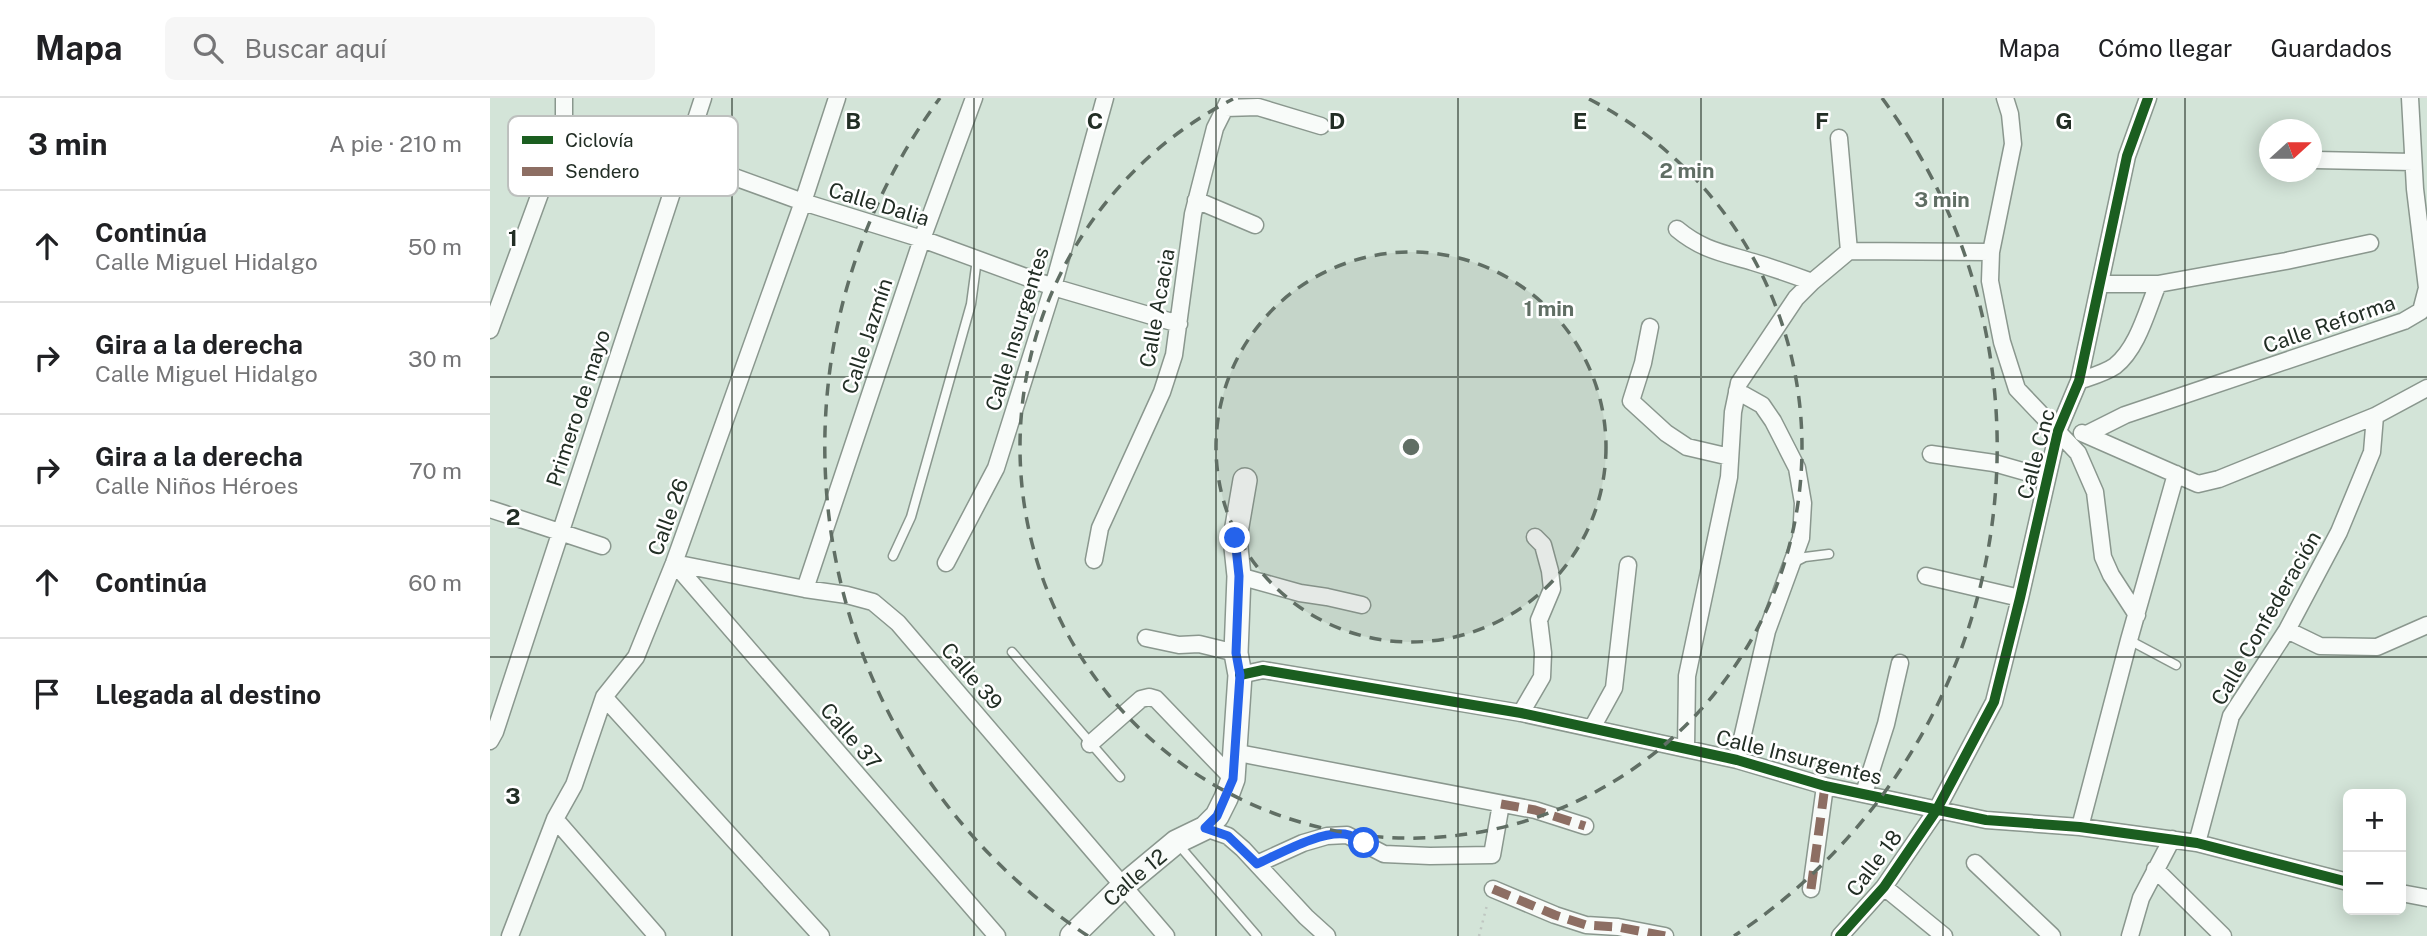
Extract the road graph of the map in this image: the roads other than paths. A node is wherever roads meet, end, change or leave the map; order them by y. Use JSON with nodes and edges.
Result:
{"nodes":[{"id":1,"x":564,"y":98,"type":"edge"},
{"id":2,"x":702,"y":98,"type":"edge"},
{"id":3,"x":837,"y":98,"type":"edge"},
{"id":4,"x":974,"y":98,"type":"edge"},
{"id":5,"x":1105,"y":98,"type":"edge"},
{"id":6,"x":2005,"y":98,"type":"edge"},
{"id":7,"x":2148,"y":98,"type":"edge"},
{"id":8,"x":2410,"y":98,"type":"edge"},
{"id":9,"x":1228,"y":103,"type":"edge"},
{"id":10,"x":564,"y":116,"type":"edge"},
{"id":11,"x":696,"y":116,"type":"edge"},
{"id":12,"x":1321,"y":127,"type":"dead end"},
{"id":13,"x":1839,"y":138,"type":"dead end"},
{"id":14,"x":2322,"y":160,"type":"edge"},
{"id":15,"x":2413,"y":162,"type":"junction"},
{"id":16,"x":738,"y":178,"type":"edge"},
{"id":17,"x":539,"y":196,"type":"edge"},
{"id":18,"x":670,"y":196,"type":"edge"},
{"id":19,"x":1196,"y":200,"type":"junction"},
{"id":20,"x":803,"y":202,"type":"junction"},
{"id":21,"x":1255,"y":225,"type":"dead end"},
{"id":22,"x":1677,"y":229,"type":"dead end"},
{"id":23,"x":922,"y":239,"type":"junction"},
{"id":24,"x":2370,"y":243,"type":"dead end"},
{"id":25,"x":1849,"y":251,"type":"junction"},
{"id":26,"x":1991,"y":252,"type":"junction"},
{"id":27,"x":977,"y":259,"type":"junction"},
{"id":28,"x":1812,"y":282,"type":"junction"},
{"id":29,"x":2100,"y":284,"type":"junction"},
{"id":30,"x":2158,"y":284,"type":"junction"},
{"id":31,"x":1053,"y":287,"type":"junction"},
{"id":32,"x":1179,"y":324,"type":"junction"},
{"id":33,"x":1650,"y":327,"type":"dead end"},
{"id":34,"x":490,"y":330,"type":"edge"},
{"id":35,"x":2079,"y":381,"type":"junction"},
{"id":36,"x":2427,"y":388,"type":"edge"},
{"id":37,"x":1737,"y":391,"type":"junction"},
{"id":38,"x":2375,"y":415,"type":"junction"},
{"id":39,"x":2058,"y":431,"type":"junction"},
{"id":40,"x":2087,"y":434,"type":"junction"},
{"id":41,"x":1931,"y":454,"type":"dead end"},
{"id":42,"x":1730,"y":457,"type":"junction"},
{"id":43,"x":2176,"y":474,"type":"junction"},
{"id":44,"x":2047,"y":478,"type":"junction"},
{"id":45,"x":1245,"y":480,"type":"dead end"},
{"id":46,"x":490,"y":509,"type":"edge"},
{"id":47,"x":560,"y":531,"type":"junction"},
{"id":48,"x":1535,"y":537,"type":"dead end"},
{"id":49,"x":602,"y":546,"type":"dead end"},
{"id":50,"x":1829,"y":554,"type":"dead end"},
{"id":51,"x":893,"y":556,"type":"dead end"},
{"id":52,"x":1094,"y":560,"type":"dead end"},
{"id":53,"x":674,"y":563,"type":"junction"},
{"id":54,"x":946,"y":563,"type":"dead end"},
{"id":55,"x":1628,"y":565,"type":"dead end"},
{"id":56,"x":1790,"y":565,"type":"junction"},
{"id":57,"x":1239,"y":576,"type":"junction"},
{"id":58,"x":1926,"y":576,"type":"dead end"},
{"id":59,"x":806,"y":589,"type":"junction"},
{"id":60,"x":2020,"y":598,"type":"junction"},
{"id":61,"x":1362,"y":605,"type":"dead end"},
{"id":62,"x":2137,"y":615,"type":"junction"},
{"id":63,"x":2427,"y":625,"type":"edge"},
{"id":64,"x":2287,"y":630,"type":"junction"},
{"id":65,"x":1146,"y":638,"type":"dead end"},
{"id":66,"x":2129,"y":640,"type":"junction"},
{"id":67,"x":1012,"y":652,"type":"dead end"},
{"id":68,"x":1900,"y":663,"type":"dead end"},
{"id":69,"x":1238,"y":664,"type":"junction"},
{"id":70,"x":2176,"y":665,"type":"dead end"},
{"id":71,"x":604,"y":697,"type":"junction"},
{"id":72,"x":1521,"y":713,"type":"junction"},
{"id":73,"x":1592,"y":728,"type":"junction"},
{"id":74,"x":492,"y":736,"type":"edge"},
{"id":75,"x":1090,"y":744,"type":"junction"},
{"id":76,"x":1686,"y":749,"type":"junction"},
{"id":77,"x":1233,"y":752,"type":"junction"},
{"id":78,"x":1737,"y":760,"type":"junction"},
{"id":79,"x":1120,"y":777,"type":"dead end"},
{"id":80,"x":1233,"y":779,"type":"junction"},
{"id":81,"x":1825,"y":786,"type":"junction"},
{"id":82,"x":1864,"y":793,"type":"junction"},
{"id":83,"x":1501,"y":804,"type":"junction"},
{"id":84,"x":1936,"y":811,"type":"junction"},
{"id":85,"x":555,"y":818,"type":"junction"},
{"id":86,"x":1586,"y":826,"type":"dead end"},
{"id":87,"x":2080,"y":827,"type":"junction"},
{"id":88,"x":1205,"y":828,"type":"junction"},
{"id":89,"x":2172,"y":839,"type":"junction"},
{"id":90,"x":1176,"y":842,"type":"junction"},
{"id":91,"x":2197,"y":843,"type":"junction"},
{"id":92,"x":1975,"y":863,"type":"dead end"},
{"id":93,"x":1257,"y":864,"type":"junction"},
{"id":94,"x":2155,"y":869,"type":"junction"},
{"id":95,"x":2343,"y":881,"type":"edge"},
{"id":96,"x":1123,"y":886,"type":"junction"},
{"id":97,"x":1884,"y":887,"type":"junction"},
{"id":98,"x":1493,"y":889,"type":"dead end"},
{"id":99,"x":1811,"y":889,"type":"dead end"},
{"id":100,"x":2406,"y":893,"type":"edge"},
{"id":101,"x":2427,"y":898,"type":"edge"},
{"id":102,"x":510,"y":936,"type":"edge"},
{"id":103,"x":657,"y":936,"type":"edge"},
{"id":104,"x":821,"y":936,"type":"edge"},
{"id":105,"x":997,"y":936,"type":"edge"},
{"id":106,"x":1072,"y":936,"type":"edge"},
{"id":107,"x":1167,"y":936,"type":"edge"},
{"id":108,"x":1256,"y":936,"type":"edge"},
{"id":109,"x":1327,"y":936,"type":"edge"},
{"id":110,"x":1665,"y":936,"type":"edge"},
{"id":111,"x":1841,"y":936,"type":"edge"},
{"id":112,"x":1944,"y":936,"type":"edge"},
{"id":113,"x":2052,"y":936,"type":"edge"},
{"id":114,"x":2130,"y":936,"type":"edge"},
{"id":115,"x":2223,"y":936,"type":"edge"}],
"edges":[{"from":1,"to":10,"type":"street"},
{"from":2,"to":11,"type":"street","name":"Primero de mayo"},
{"from":3,"to":20,"type":"street","name":"Calle 26"},
{"from":4,"to":23,"type":"street","name":"Calle Jazmín"},
{"from":5,"to":31,"type":"street","name":"Calle Insurgentes"},
{"from":6,"to":26,"type":"street"},
{"from":7,"to":29,"type":"street","name":"Calle Cnc"},
{"from":8,"to":15,"type":"street","name":"Calle Reforma"},
{"from":9,"to":12,"type":"street"},
{"from":9,"to":19,"type":"street","name":"Calle Acacia"},
{"from":13,"to":25,"type":"street"},
{"from":14,"to":15,"type":"street"},
{"from":15,"to":40,"type":"street","name":"Calle Reforma"},
{"from":16,"to":20,"type":"street","name":"Calle Dalia"},
{"from":17,"to":34,"type":"street"},
{"from":18,"to":47,"type":"street","name":"Primero de mayo"},
{"from":19,"to":21,"type":"street"},
{"from":19,"to":32,"type":"street","name":"Calle Acacia"},
{"from":20,"to":23,"type":"street","name":"Calle Dalia"},
{"from":20,"to":53,"type":"street","name":"Calle 26"},
{"from":22,"to":28,"type":"street"},
{"from":23,"to":27,"type":"street","name":"Calle Dalia"},
{"from":23,"to":59,"type":"street","name":"Calle Jazmín"},
{"from":24,"to":30,"type":"street"},
{"from":25,"to":26,"type":"street"},
{"from":25,"to":28,"type":"street"},
{"from":26,"to":39,"type":"street"},
{"from":27,"to":31,"type":"street","name":"Calle Dalia"},
{"from":27,"to":51,"type":"lane"},
{"from":28,"to":37,"type":"street"},
{"from":29,"to":30,"type":"street"},
{"from":29,"to":35,"type":"street","name":"Calle Cnc"},
{"from":30,"to":35,"type":"street"},
{"from":31,"to":32,"type":"street","name":"Calle Dalia"},
{"from":31,"to":54,"type":"street","name":"Calle Insurgentes"},
{"from":32,"to":52,"type":"street","name":"Calle Acacia"},
{"from":33,"to":42,"type":"street"},
{"from":35,"to":39,"type":"street","name":"Calle Cnc"},
{"from":36,"to":38,"type":"street"},
{"from":37,"to":42,"type":"street"},
{"from":37,"to":56,"type":"street"},
{"from":38,"to":43,"type":"street"},
{"from":38,"to":64,"type":"street","name":"Calle Confederación"},
{"from":39,"to":40,"type":"street"},
{"from":39,"to":44,"type":"street","name":"Calle Cnc"},
{"from":39,"to":62,"type":"street"},
{"from":40,"to":43,"type":"street"},
{"from":41,"to":44,"type":"street"},
{"from":42,"to":76,"type":"street"},
{"from":43,"to":62,"type":"street"},
{"from":44,"to":60,"type":"street","name":"Calle Cnc"},
{"from":45,"to":57,"type":"street"},
{"from":46,"to":47,"type":"street"},
{"from":47,"to":49,"type":"street"},
{"from":47,"to":74,"type":"street","name":"Primero de mayo"},
{"from":48,"to":72,"type":"street"},
{"from":50,"to":56,"type":"lane"},
{"from":53,"to":59,"type":"street","name":"Calle 39"},
{"from":53,"to":71,"type":"street","name":"Calle 26"},
{"from":53,"to":105,"type":"street","name":"Calle 37"},
{"from":55,"to":73,"type":"street"},
{"from":56,"to":78,"type":"street"},
{"from":57,"to":61,"type":"street"},
{"from":57,"to":69,"type":"street"},
{"from":58,"to":60,"type":"street"},
{"from":59,"to":96,"type":"street","name":"Calle 39"},
{"from":60,"to":84,"type":"street","name":"Calle Cnc"},
{"from":62,"to":66,"type":"street"},
{"from":63,"to":64,"type":"street"},
{"from":64,"to":91,"type":"street","name":"Calle Confederación"},
{"from":65,"to":69,"type":"street","name":"Calle Insurgentes"},
{"from":66,"to":70,"type":"lane"},
{"from":66,"to":87,"type":"street"},
{"from":67,"to":75,"type":"lane"},
{"from":68,"to":82,"type":"street"},
{"from":69,"to":72,"type":"street","name":"Calle Insurgentes"},
{"from":69,"to":77,"type":"street"},
{"from":71,"to":85,"type":"street","name":"Calle 26"},
{"from":71,"to":104,"type":"street"},
{"from":72,"to":73,"type":"street","name":"Calle Insurgentes"},
{"from":73,"to":76,"type":"street","name":"Calle Insurgentes"},
{"from":75,"to":79,"type":"lane"},
{"from":75,"to":80,"type":"street"},
{"from":76,"to":78,"type":"street","name":"Calle Insurgentes"},
{"from":77,"to":80,"type":"street"},
{"from":77,"to":83,"type":"street"},
{"from":78,"to":81,"type":"street","name":"Calle Insurgentes"},
{"from":80,"to":88,"type":"street"},
{"from":81,"to":82,"type":"street","name":"Calle Insurgentes"},
{"from":81,"to":99,"type":"street"},
{"from":82,"to":84,"type":"street","name":"Calle Insurgentes"},
{"from":83,"to":86,"type":"street"},
{"from":83,"to":93,"type":"street"},
{"from":84,"to":87,"type":"street","name":"Calle Insurgentes"},
{"from":84,"to":97,"type":"street","name":"Calle 18"},
{"from":85,"to":102,"type":"street","name":"Calle 26"},
{"from":85,"to":103,"type":"street"},
{"from":87,"to":89,"type":"street","name":"Calle Insurgentes"},
{"from":88,"to":90,"type":"street","name":"Calle 12"},
{"from":88,"to":93,"type":"street"},
{"from":89,"to":91,"type":"street","name":"Calle Insurgentes"},
{"from":89,"to":94,"type":"street"},
{"from":90,"to":96,"type":"street","name":"Calle 12"},
{"from":90,"to":108,"type":"lane"},
{"from":91,"to":95,"type":"street","name":"Calle Insurgentes"},
{"from":92,"to":113,"type":"street"},
{"from":93,"to":109,"type":"street"},
{"from":94,"to":114,"type":"street"},
{"from":94,"to":115,"type":"street"},
{"from":96,"to":106,"type":"street","name":"Calle 12"},
{"from":96,"to":107,"type":"street","name":"Calle 39"},
{"from":97,"to":111,"type":"street","name":"Calle 18"},
{"from":97,"to":112,"type":"street"},
{"from":98,"to":110,"type":"street"},
{"from":100,"to":101,"type":"street"}]}
